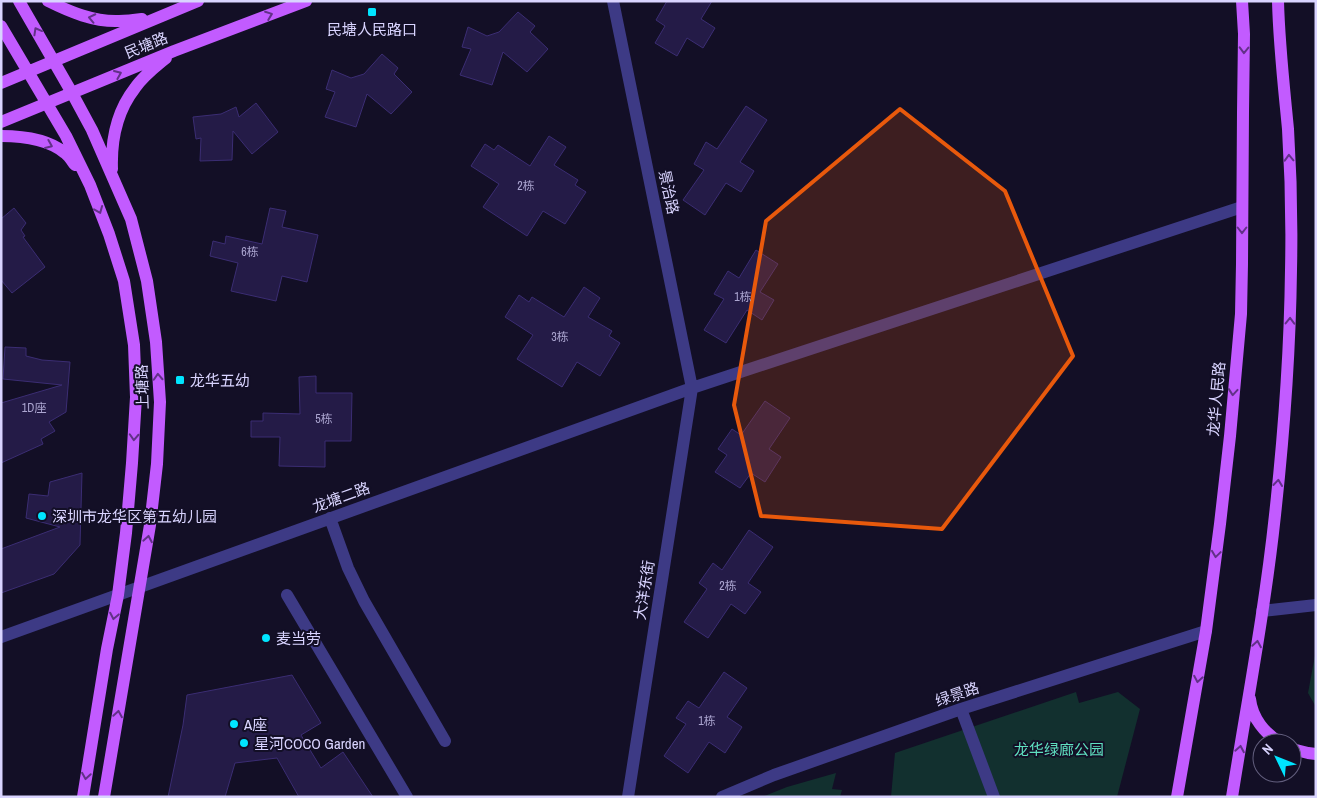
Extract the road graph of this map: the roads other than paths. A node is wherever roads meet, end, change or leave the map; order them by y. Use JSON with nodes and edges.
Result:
{"nodes":[{"id":1,"x":19,"y":1,"type":"edge"},
{"id":2,"x":48,"y":1,"type":"edge"},
{"id":3,"x":198,"y":1,"type":"edge"},
{"id":4,"x":306,"y":1,"type":"edge"},
{"id":5,"x":613,"y":1,"type":"edge"},
{"id":6,"x":1242,"y":1,"type":"edge"},
{"id":7,"x":1278,"y":1,"type":"edge"},
{"id":8,"x":157,"y":18,"type":"junction"},
{"id":9,"x":1,"y":26,"type":"edge"},
{"id":10,"x":174,"y":51,"type":"junction"},
{"id":11,"x":54,"y":61,"type":"junction"},
{"id":12,"x":28,"y":72,"type":"junction"},
{"id":13,"x":1,"y":83,"type":"edge"},
{"id":14,"x":72,"y":93,"type":"junction"},
{"id":15,"x":46,"y":104,"type":"junction"},
{"id":16,"x":1,"y":122,"type":"edge"},
{"id":17,"x":1,"y":136,"type":"edge"},
{"id":18,"x":112,"y":174,"type":"junction"},
{"id":19,"x":90,"y":185,"type":"junction"},
{"id":20,"x":1242,"y":207,"type":"junction"},
{"id":21,"x":692,"y":388,"type":"junction"},
{"id":22,"x":330,"y":518,"type":"junction"},
{"id":23,"x":140,"y":587,"type":"junction"},
{"id":24,"x":118,"y":595,"type":"junction"},
{"id":25,"x":287,"y":595,"type":"dead end"},
{"id":26,"x":1316,"y":605,"type":"edge"},
{"id":27,"x":1262,"y":611,"type":"junction"},
{"id":28,"x":1206,"y":631,"type":"junction"},
{"id":29,"x":1,"y":637,"type":"edge"},
{"id":30,"x":1249,"y":692,"type":"junction"},
{"id":31,"x":961,"y":710,"type":"junction"},
{"id":32,"x":1267,"y":733,"type":"edge"},
{"id":33,"x":445,"y":741,"type":"dead end"},
{"id":34,"x":1302,"y":752,"type":"edge"},
{"id":35,"x":1316,"y":754,"type":"edge"},
{"id":36,"x":83,"y":797,"type":"edge"},
{"id":37,"x":104,"y":797,"type":"edge"},
{"id":38,"x":407,"y":797,"type":"edge"},
{"id":39,"x":628,"y":797,"type":"edge"},
{"id":40,"x":722,"y":797,"type":"edge"},
{"id":41,"x":994,"y":797,"type":"edge"},
{"id":42,"x":1177,"y":797,"type":"edge"},
{"id":43,"x":1232,"y":797,"type":"edge"}],
"edges":[{"from":11,"to":1,"type":"main road","name":"上塘路","one_way":true},
{"from":8,"to":2,"type":"main road","one_way":true},
{"from":3,"to":8,"type":"main road","name":"民塘路"},
{"from":10,"to":4,"type":"main road","name":"民塘路","one_way":true},
{"from":5,"to":21,"type":"street","name":"景治路"},
{"from":6,"to":20,"type":"main road","name":"龙华人民路","one_way":true},
{"from":27,"to":7,"type":"main road","one_way":true},
{"from":8,"to":11,"type":"main road","name":"民塘路"},
{"from":9,"to":12,"type":"main road","name":"上塘路"},
{"from":14,"to":10,"type":"main road","name":"民塘路","one_way":true},
{"from":10,"to":18,"type":"main road"},
{"from":11,"to":12,"type":"main road","name":"民塘路"},
{"from":11,"to":14,"type":"main road","name":"上塘路"},
{"from":12,"to":13,"type":"main road","name":"民塘路"},
{"from":12,"to":15,"type":"main road","name":"上塘路"},
{"from":14,"to":15,"type":"main road","name":"民塘路"},
{"from":14,"to":18,"type":"main road","name":"上塘路"},
{"from":15,"to":16,"type":"main road","name":"民塘路"},
{"from":15,"to":19,"type":"main road","name":"上塘路"},
{"from":17,"to":19,"type":"main road","one_way":true},
{"from":23,"to":18,"type":"main road","name":"上塘路","one_way":true},
{"from":19,"to":24,"type":"main road","name":"上塘路","one_way":true},
{"from":20,"to":21,"type":"street","name":"龙塘二路"},
{"from":20,"to":28,"type":"main road","name":"龙华人民路","one_way":true},
{"from":21,"to":22,"type":"street","name":"龙塘二路"},
{"from":21,"to":39,"type":"street","name":"大洋东街"},
{"from":22,"to":23,"type":"street","name":"龙塘二路"},
{"from":22,"to":33,"type":"street"},
{"from":23,"to":24,"type":"street","name":"龙塘二路"},
{"from":37,"to":23,"type":"main road","name":"上塘路","one_way":true},
{"from":24,"to":29,"type":"street","name":"龙塘二路"},
{"from":24,"to":36,"type":"main road","name":"上塘路","one_way":true},
{"from":25,"to":38,"type":"street"},
{"from":26,"to":27,"type":"street"},
{"from":30,"to":27,"type":"main road","one_way":true},
{"from":28,"to":31,"type":"street","name":"绿景路"},
{"from":28,"to":42,"type":"main road","name":"龙华人民路","one_way":true},
{"from":30,"to":32,"type":"main road"},
{"from":43,"to":30,"type":"main road","one_way":true},
{"from":31,"to":40,"type":"street","name":"绿景路"},
{"from":31,"to":41,"type":"street"},
{"from":34,"to":35,"type":"main road"}]}
